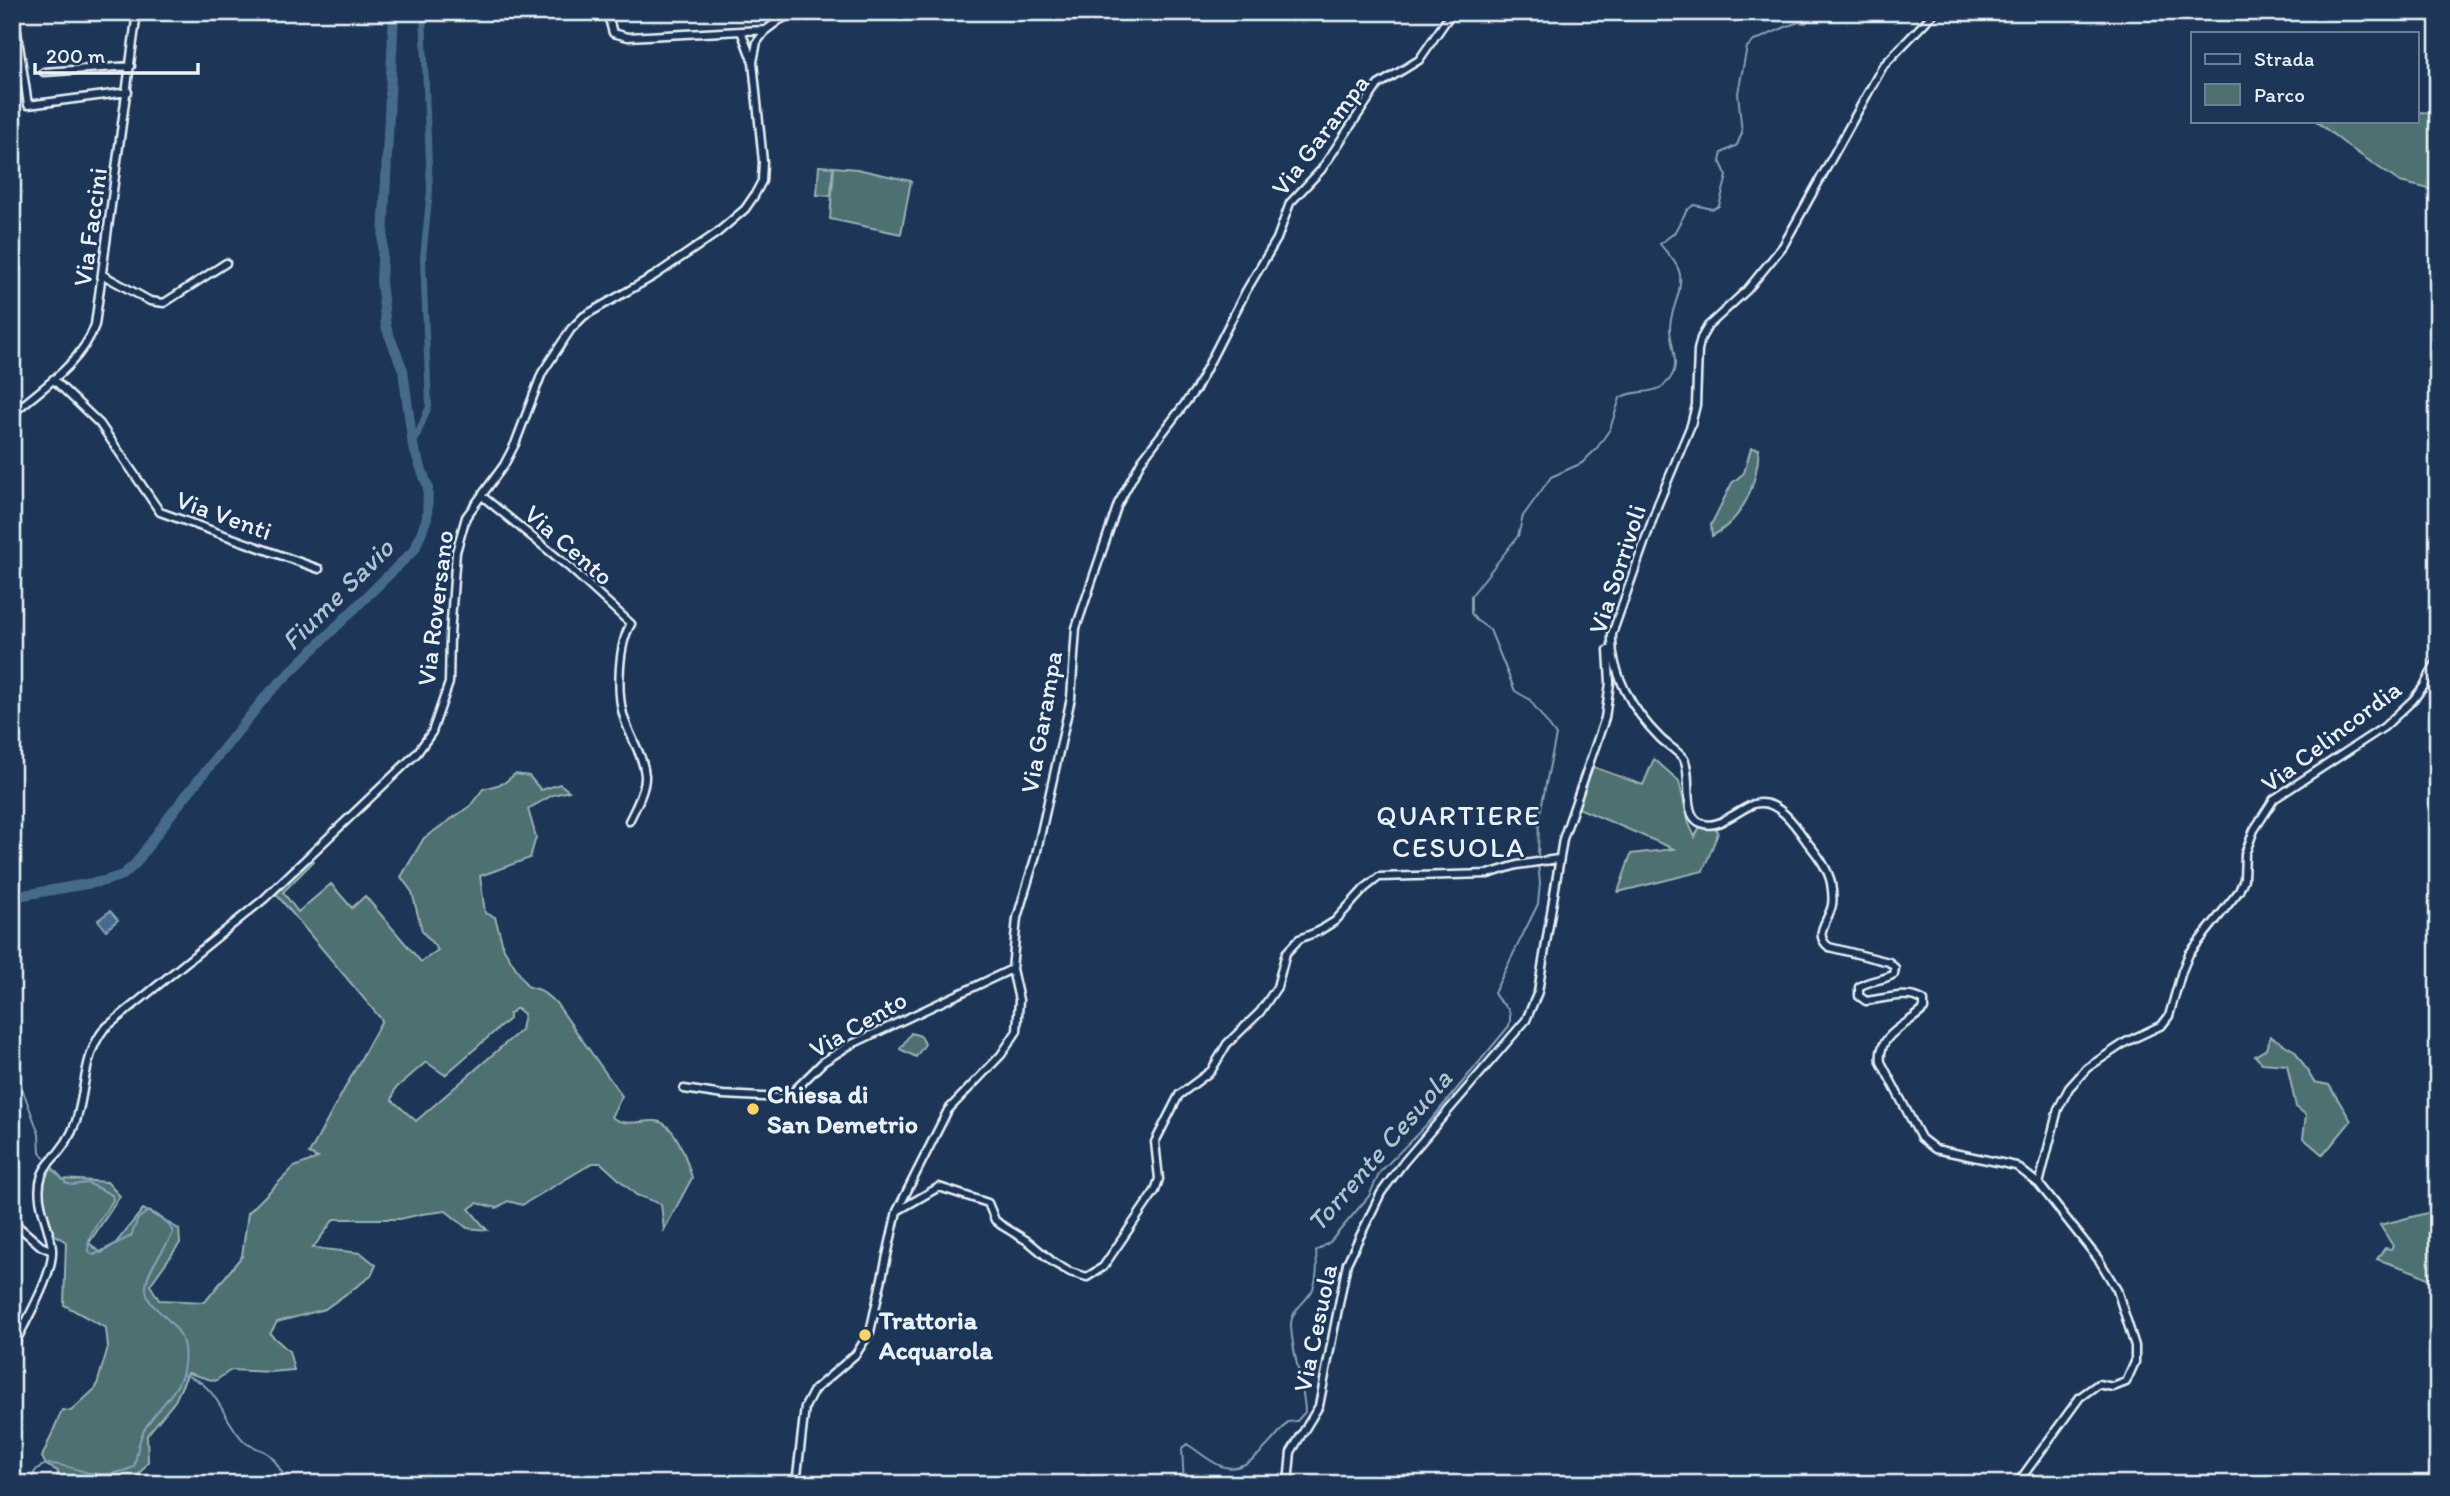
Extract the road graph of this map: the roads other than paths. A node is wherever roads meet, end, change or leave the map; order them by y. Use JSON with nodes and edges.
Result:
{"nodes":[{"id":1,"x":14,"y":12,"type":"edge"},
{"id":2,"x":137,"y":12,"type":"edge"},
{"id":3,"x":607,"y":12,"type":"edge"},
{"id":4,"x":795,"y":12,"type":"edge"},
{"id":5,"x":1452,"y":12,"type":"edge"},
{"id":6,"x":1934,"y":12,"type":"edge"},
{"id":7,"x":766,"y":30,"type":"junction"},
{"id":8,"x":741,"y":31,"type":"junction"},
{"id":9,"x":753,"y":62,"type":"junction"},
{"id":10,"x":131,"y":66,"type":"junction"},
{"id":11,"x":44,"y":72,"type":"dead end"},
{"id":12,"x":128,"y":92,"type":"junction"},
{"id":13,"x":226,"y":263,"type":"dead end"},
{"id":14,"x":103,"y":275,"type":"junction"},
{"id":15,"x":52,"y":379,"type":"junction"},
{"id":16,"x":12,"y":414,"type":"edge"},
{"id":17,"x":482,"y":496,"type":"junction"},
{"id":18,"x":319,"y":569,"type":"dead end"},
{"id":19,"x":1612,"y":634,"type":"junction"},
{"id":20,"x":2438,"y":659,"type":"edge"},
{"id":21,"x":629,"y":821,"type":"dead end"},
{"id":22,"x":1558,"y":859,"type":"junction"},
{"id":23,"x":1012,"y":969,"type":"junction"},
{"id":24,"x":684,"y":1089,"type":"dead end"},
{"id":25,"x":2039,"y":1184,"type":"junction"},
{"id":26,"x":897,"y":1211,"type":"junction"},
{"id":27,"x":12,"y":1221,"type":"edge"},
{"id":28,"x":52,"y":1251,"type":"junction"},
{"id":29,"x":12,"y":1349,"type":"edge"},
{"id":30,"x":12,"y":1483,"type":"edge"},
{"id":31,"x":19,"y":1484,"type":"edge"},
{"id":32,"x":796,"y":1484,"type":"edge"},
{"id":33,"x":1288,"y":1484,"type":"edge"},
{"id":34,"x":2017,"y":1484,"type":"edge"},
{"id":35,"x":2038,"y":1484,"type":"edge"},
{"id":36,"x":2048,"y":1484,"type":"edge"}],
"edges":[{"from":1,"to":12,"type":"street"},
{"from":2,"to":10,"type":"street","name":"Via Faccini"},
{"from":3,"to":8,"type":"street"},
{"from":4,"to":7,"type":"street"},
{"from":5,"to":23,"type":"street","name":"Via Garampa"},
{"from":6,"to":19,"type":"street","name":"Via Sorrivoli"},
{"from":7,"to":8,"type":"street"},
{"from":7,"to":9,"type":"street","name":"Via Roversano"},
{"from":8,"to":9,"type":"street"},
{"from":9,"to":17,"type":"street","name":"Via Roversano"},
{"from":10,"to":11,"type":"street"},
{"from":10,"to":12,"type":"street","name":"Via Faccini"},
{"from":12,"to":14,"type":"street","name":"Via Faccini"},
{"from":13,"to":14,"type":"street"},
{"from":14,"to":15,"type":"street","name":"Via Faccini"},
{"from":15,"to":16,"type":"street","name":"Via Faccini"},
{"from":15,"to":18,"type":"street","name":"Via Venti"},
{"from":17,"to":21,"type":"street","name":"Via Cento"},
{"from":17,"to":28,"type":"street","name":"Via Roversano"},
{"from":19,"to":22,"type":"street","name":"Via Cesuola"},
{"from":19,"to":25,"type":"street","name":"Via Sorrivoli"},
{"from":20,"to":25,"type":"street","name":"Via Celincordia"},
{"from":22,"to":26,"type":"street"},
{"from":22,"to":33,"type":"street","name":"Via Cesuola"},
{"from":23,"to":24,"type":"street","name":"Via Cento"},
{"from":23,"to":26,"type":"street","name":"Via Garampa"},
{"from":25,"to":34,"type":"street","name":"Via Sorrivoli"},
{"from":26,"to":32,"type":"street","name":"Via Garampa"},
{"from":27,"to":28,"type":"street"},
{"from":28,"to":29,"type":"street","name":"Via Roversano"},
{"from":30,"to":31,"type":"street"},
{"from":35,"to":36,"type":"street"}]}
